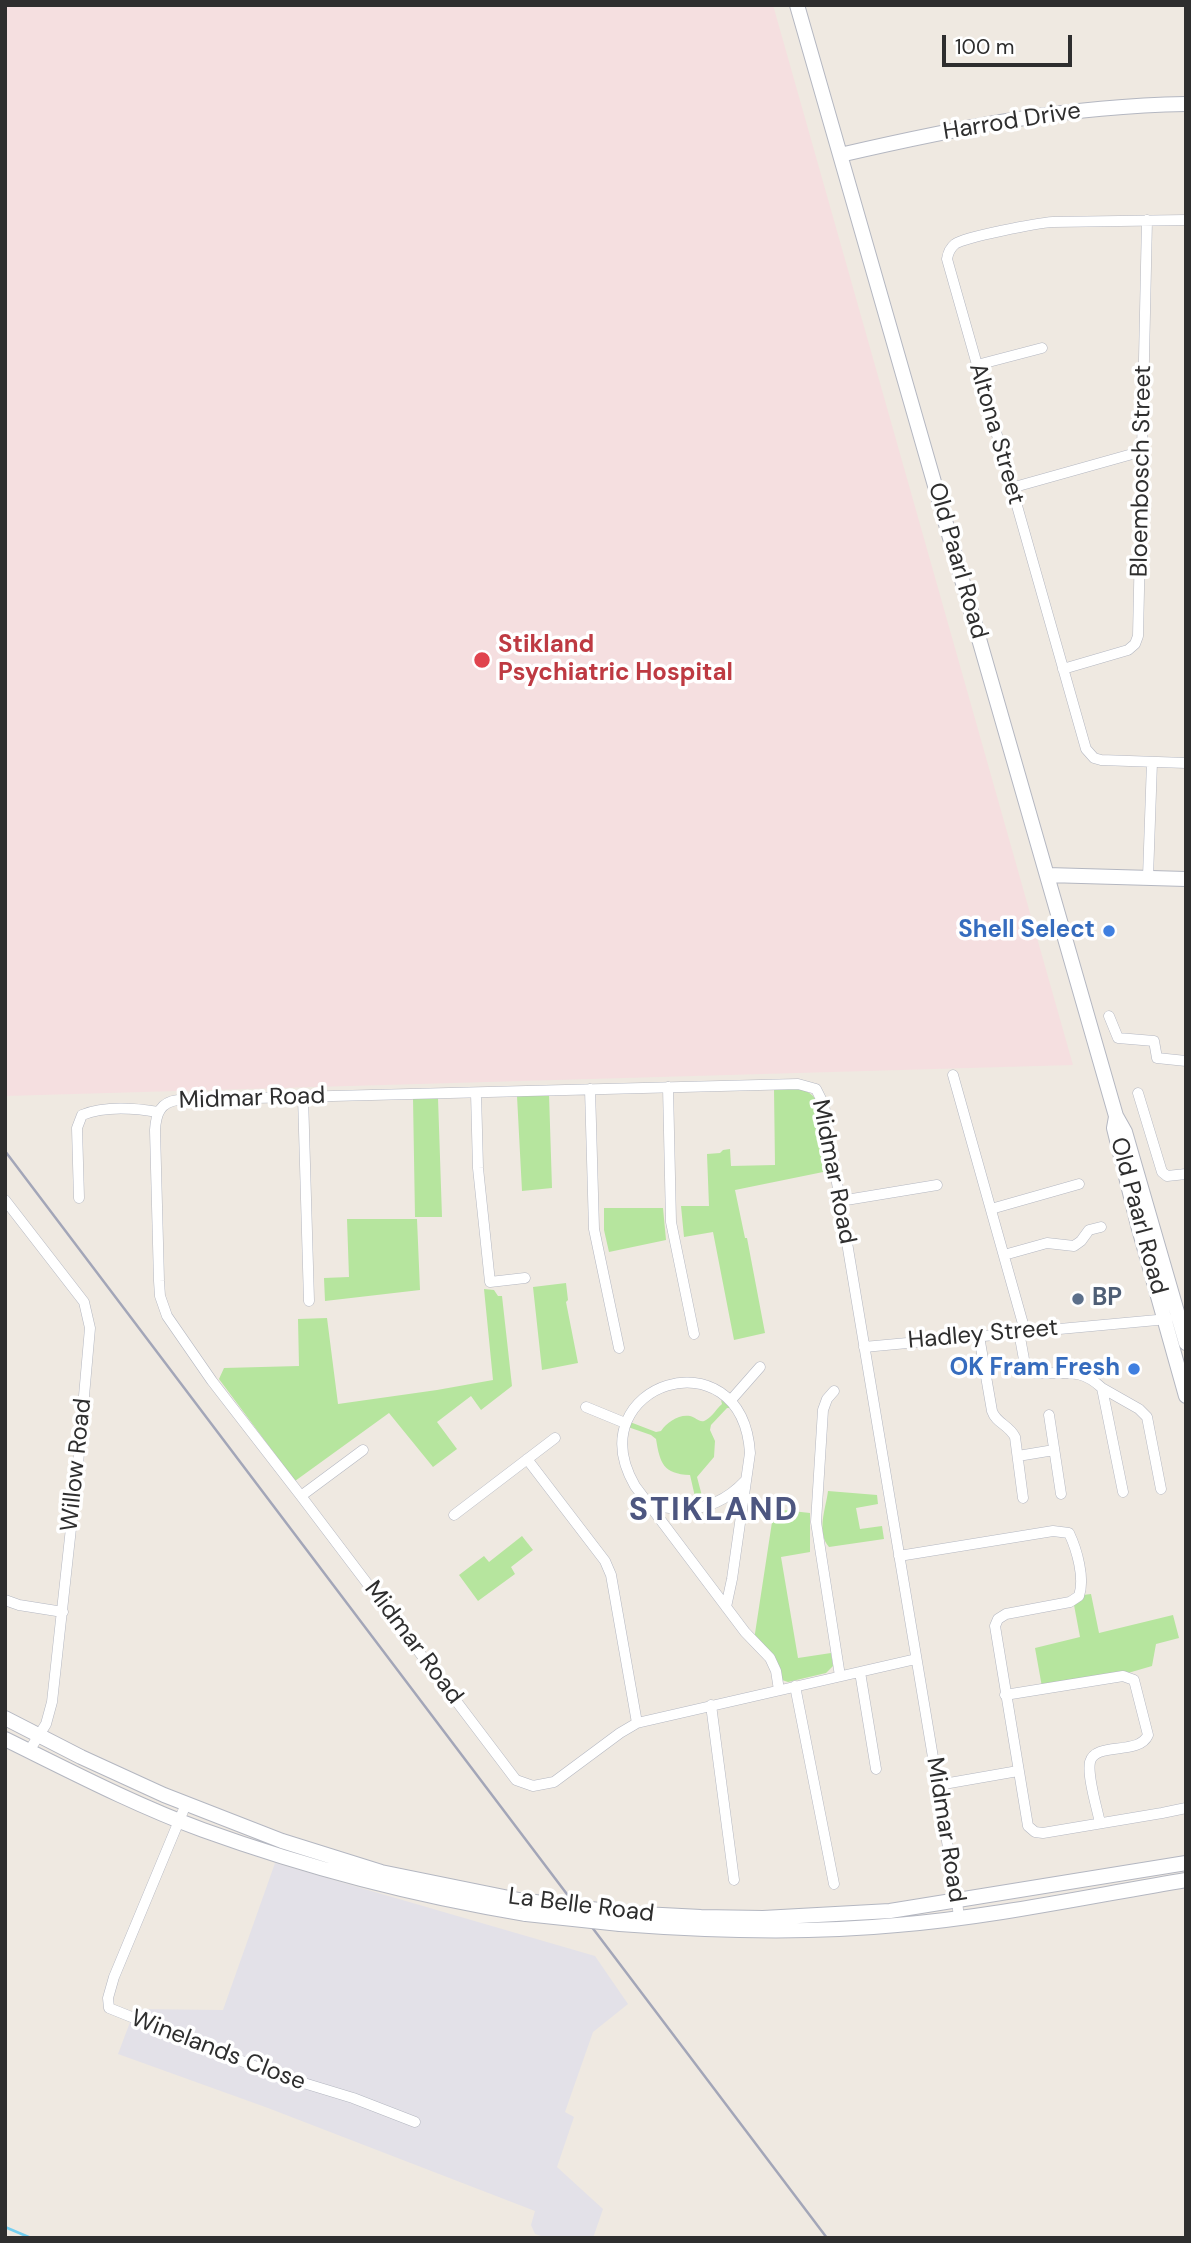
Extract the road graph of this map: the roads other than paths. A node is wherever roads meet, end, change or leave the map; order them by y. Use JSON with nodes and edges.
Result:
{"nodes":[{"id":1,"x":797,"y":5,"type":"edge"},
{"id":2,"x":1186,"y":104,"type":"edge"},
{"id":3,"x":840,"y":155,"type":"junction"},
{"id":4,"x":1147,"y":220,"type":"junction"},
{"id":5,"x":1186,"y":220,"type":"edge"},
{"id":6,"x":1042,"y":348,"type":"dead end"},
{"id":7,"x":976,"y":365,"type":"junction"},
{"id":8,"x":1143,"y":451,"type":"junction"},
{"id":9,"x":1011,"y":488,"type":"junction"},
{"id":10,"x":1063,"y":669,"type":"junction"},
{"id":11,"x":1153,"y":762,"type":"junction"},
{"id":12,"x":1186,"y":763,"type":"edge"},
{"id":13,"x":1047,"y":874,"type":"junction"},
{"id":14,"x":1148,"y":877,"type":"junction"},
{"id":15,"x":1186,"y":879,"type":"edge"},
{"id":16,"x":1109,"y":1016,"type":"dead end"},
{"id":17,"x":1186,"y":1061,"type":"edge"},
{"id":18,"x":953,"y":1075,"type":"dead end"},
{"id":19,"x":668,"y":1087,"type":"junction"},
{"id":20,"x":590,"y":1089,"type":"junction"},
{"id":21,"x":476,"y":1093,"type":"junction"},
{"id":22,"x":1138,"y":1093,"type":"dead end"},
{"id":23,"x":303,"y":1096,"type":"junction"},
{"id":24,"x":158,"y":1112,"type":"junction"},
{"id":25,"x":1186,"y":1174,"type":"edge"},
{"id":26,"x":1079,"y":1184,"type":"dead end"},
{"id":27,"x":937,"y":1185,"type":"dead end"},
{"id":28,"x":79,"y":1198,"type":"dead end"},
{"id":29,"x":6,"y":1201,"type":"edge"},
{"id":30,"x":840,"y":1201,"type":"junction"},
{"id":31,"x":990,"y":1209,"type":"junction"},
{"id":32,"x":1101,"y":1227,"type":"dead end"},
{"id":33,"x":1004,"y":1255,"type":"junction"},
{"id":34,"x":525,"y":1278,"type":"dead end"},
{"id":35,"x":309,"y":1301,"type":"dead end"},
{"id":36,"x":1176,"y":1318,"type":"edge"},
{"id":37,"x":1022,"y":1332,"type":"junction"},
{"id":38,"x":694,"y":1334,"type":"dead end"},
{"id":39,"x":979,"y":1336,"type":"junction"},
{"id":40,"x":1186,"y":1343,"type":"edge"},
{"id":41,"x":864,"y":1347,"type":"junction"},
{"id":42,"x":619,"y":1348,"type":"dead end"},
{"id":43,"x":760,"y":1367,"type":"dead end"},
{"id":44,"x":1102,"y":1388,"type":"junction"},
{"id":45,"x":834,"y":1391,"type":"dead end"},
{"id":46,"x":1186,"y":1396,"type":"edge"},
{"id":47,"x":731,"y":1400,"type":"junction"},
{"id":48,"x":586,"y":1407,"type":"dead end"},
{"id":49,"x":1049,"y":1415,"type":"dead end"},
{"id":50,"x":625,"y":1423,"type":"junction"},
{"id":51,"x":555,"y":1438,"type":"dead end"},
{"id":52,"x":363,"y":1450,"type":"dead end"},
{"id":53,"x":1054,"y":1450,"type":"junction"},
{"id":54,"x":1018,"y":1456,"type":"junction"},
{"id":55,"x":527,"y":1459,"type":"junction"},
{"id":56,"x":745,"y":1481,"type":"junction"},
{"id":57,"x":1161,"y":1489,"type":"dead end"},
{"id":58,"x":1123,"y":1492,"type":"dead end"},
{"id":59,"x":1061,"y":1494,"type":"dead end"},
{"id":60,"x":301,"y":1496,"type":"junction"},
{"id":61,"x":1023,"y":1498,"type":"dead end"},
{"id":62,"x":648,"y":1503,"type":"junction"},
{"id":63,"x":454,"y":1515,"type":"dead end"},
{"id":64,"x":899,"y":1556,"type":"junction"},
{"id":65,"x":5,"y":1600,"type":"edge"},
{"id":66,"x":726,"y":1607,"type":"junction"},
{"id":67,"x":63,"y":1612,"type":"junction"},
{"id":68,"x":916,"y":1659,"type":"junction"},
{"id":69,"x":860,"y":1672,"type":"junction"},
{"id":70,"x":840,"y":1676,"type":"junction"},
{"id":71,"x":795,"y":1686,"type":"junction"},
{"id":72,"x":779,"y":1690,"type":"junction"},
{"id":73,"x":1005,"y":1695,"type":"junction"},
{"id":74,"x":711,"y":1705,"type":"junction"},
{"id":75,"x":5,"y":1718,"type":"edge"},
{"id":76,"x":637,"y":1723,"type":"junction"},
{"id":77,"x":39,"y":1736,"type":"junction"},
{"id":78,"x":5,"y":1739,"type":"edge"},
{"id":79,"x":29,"y":1751,"type":"junction"},
{"id":80,"x":876,"y":1769,"type":"dead end"},
{"id":81,"x":1018,"y":1771,"type":"junction"},
{"id":82,"x":938,"y":1785,"type":"junction"},
{"id":83,"x":186,"y":1804,"type":"junction"},
{"id":84,"x":1186,"y":1808,"type":"edge"},
{"id":85,"x":180,"y":1821,"type":"junction"},
{"id":86,"x":1100,"y":1823,"type":"junction"},
{"id":87,"x":1186,"y":1863,"type":"edge"},
{"id":88,"x":734,"y":1880,"type":"dead end"},
{"id":89,"x":1186,"y":1880,"type":"edge"},
{"id":90,"x":834,"y":1884,"type":"dead end"},
{"id":91,"x":957,"y":1902,"type":"junction"},
{"id":92,"x":1030,"y":1906,"type":"junction"},
{"id":93,"x":890,"y":1911,"type":"junction"},
{"id":94,"x":960,"y":1918,"type":"junction"},
{"id":95,"x":622,"y":1919,"type":"junction"},
{"id":96,"x":415,"y":2122,"type":"dead end"}],
"edges":[{"from":1,"to":3,"type":"main road","name":"Old Paarl Road"},
{"from":2,"to":3,"type":"main road","name":"Harrod Drive"},
{"from":3,"to":13,"type":"main road","name":"Old Paarl Road"},
{"from":4,"to":5,"type":"street","name":"Altona Street"},
{"from":4,"to":7,"type":"street","name":"Altona Street"},
{"from":4,"to":8,"type":"street","name":"Bloembosch Street"},
{"from":6,"to":7,"type":"street"},
{"from":7,"to":9,"type":"street","name":"Altona Street"},
{"from":8,"to":9,"type":"street"},
{"from":8,"to":10,"type":"street","name":"Bloembosch Street"},
{"from":9,"to":10,"type":"street","name":"Altona Street"},
{"from":10,"to":11,"type":"street","name":"Altona Street"},
{"from":11,"to":12,"type":"street","name":"Altona Street"},
{"from":11,"to":14,"type":"street"},
{"from":13,"to":14,"type":"main road"},
{"from":13,"to":36,"type":"main road","name":"Old Paarl Road"},
{"from":14,"to":15,"type":"main road"},
{"from":16,"to":17,"type":"street"},
{"from":18,"to":31,"type":"street"},
{"from":19,"to":20,"type":"street","name":"Midmar Road"},
{"from":19,"to":30,"type":"street","name":"Midmar Road"},
{"from":19,"to":38,"type":"street"},
{"from":20,"to":21,"type":"street","name":"Midmar Road"},
{"from":20,"to":42,"type":"street"},
{"from":21,"to":23,"type":"street","name":"Midmar Road"},
{"from":21,"to":34,"type":"street"},
{"from":22,"to":25,"type":"street"},
{"from":23,"to":24,"type":"street","name":"Midmar Road"},
{"from":23,"to":35,"type":"street"},
{"from":24,"to":28,"type":"street"},
{"from":24,"to":60,"type":"street","name":"Midmar Road"},
{"from":26,"to":31,"type":"street"},
{"from":27,"to":30,"type":"street"},
{"from":29,"to":67,"type":"street","name":"Willow Road"},
{"from":30,"to":41,"type":"street","name":"Midmar Road"},
{"from":31,"to":33,"type":"street"},
{"from":32,"to":33,"type":"street"},
{"from":33,"to":37,"type":"street"},
{"from":36,"to":37,"type":"street","name":"Hadley Street"},
{"from":36,"to":40,"type":"main road","name":"Old Paarl Road"},
{"from":36,"to":46,"type":"main road","name":"Old Paarl Road"},
{"from":37,"to":39,"type":"street","name":"Hadley Street"},
{"from":37,"to":44,"type":"street"},
{"from":39,"to":41,"type":"street","name":"Hadley Street"},
{"from":39,"to":54,"type":"street"},
{"from":41,"to":64,"type":"street","name":"Midmar Road"},
{"from":43,"to":47,"type":"street"},
{"from":44,"to":57,"type":"street"},
{"from":44,"to":58,"type":"street"},
{"from":45,"to":70,"type":"street"},
{"from":47,"to":50,"type":"street"},
{"from":47,"to":56,"type":"street"},
{"from":48,"to":50,"type":"street"},
{"from":49,"to":53,"type":"street"},
{"from":50,"to":62,"type":"street"},
{"from":51,"to":55,"type":"street"},
{"from":52,"to":60,"type":"street"},
{"from":53,"to":54,"type":"street"},
{"from":53,"to":59,"type":"street"},
{"from":54,"to":61,"type":"street"},
{"from":55,"to":63,"type":"street"},
{"from":55,"to":76,"type":"street"},
{"from":56,"to":62,"type":"street"},
{"from":56,"to":66,"type":"street"},
{"from":60,"to":76,"type":"street","name":"Midmar Road"},
{"from":62,"to":66,"type":"street"},
{"from":64,"to":68,"type":"street","name":"Midmar Road"},
{"from":64,"to":73,"type":"street"},
{"from":65,"to":67,"type":"street"},
{"from":66,"to":72,"type":"street"},
{"from":67,"to":77,"type":"street","name":"Willow Road"},
{"from":68,"to":69,"type":"street","name":"Midmar Road"},
{"from":68,"to":82,"type":"street","name":"Midmar Road"},
{"from":69,"to":70,"type":"street","name":"Midmar Road"},
{"from":69,"to":80,"type":"street"},
{"from":70,"to":71,"type":"street","name":"Midmar Road"},
{"from":71,"to":72,"type":"street","name":"Midmar Road"},
{"from":71,"to":90,"type":"street"},
{"from":72,"to":74,"type":"street","name":"Midmar Road"},
{"from":73,"to":81,"type":"street"},
{"from":73,"to":86,"type":"street"},
{"from":74,"to":76,"type":"street","name":"Midmar Road"},
{"from":74,"to":88,"type":"street"},
{"from":75,"to":77,"type":"main road","name":"La Belle Road"},
{"from":77,"to":79,"type":"street","name":"Willow Road"},
{"from":77,"to":83,"type":"main road","name":"La Belle Road"},
{"from":78,"to":79,"type":"main road","name":"La Belle Road"},
{"from":79,"to":85,"type":"main road","name":"La Belle Road"},
{"from":81,"to":82,"type":"street"},
{"from":81,"to":86,"type":"street"},
{"from":82,"to":91,"type":"street","name":"Midmar Road"},
{"from":83,"to":85,"type":"street","name":"Winelands Close"},
{"from":83,"to":95,"type":"main road","name":"La Belle Road","bridge":true},
{"from":84,"to":86,"type":"street"},
{"from":85,"to":95,"type":"main road","name":"La Belle Road","bridge":true},
{"from":85,"to":96,"type":"street","name":"Winelands Close"},
{"from":87,"to":91,"type":"main road","name":"La Belle Road"},
{"from":89,"to":92,"type":"main road","name":"La Belle Road"},
{"from":91,"to":92,"type":"main road"},
{"from":91,"to":93,"type":"main road","name":"La Belle Road"},
{"from":91,"to":94,"type":"street","name":"Midmar Road"},
{"from":92,"to":94,"type":"main road","name":"La Belle Road"},
{"from":93,"to":94,"type":"main road"},
{"from":93,"to":95,"type":"main road","name":"La Belle Road"},
{"from":94,"to":95,"type":"main road","name":"La Belle Road"}]}
